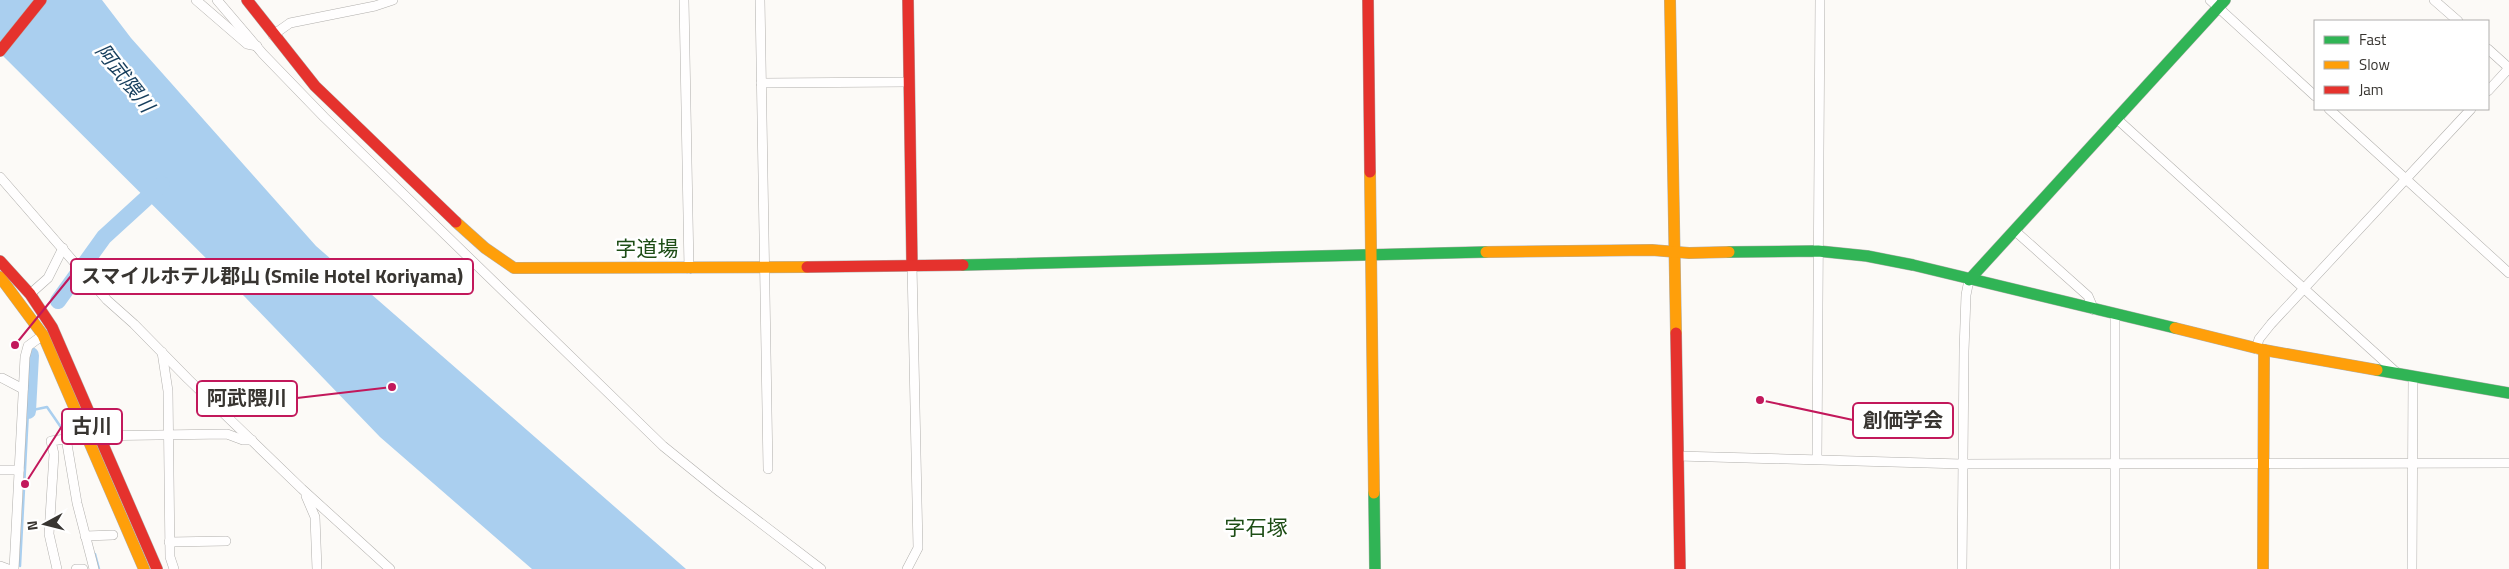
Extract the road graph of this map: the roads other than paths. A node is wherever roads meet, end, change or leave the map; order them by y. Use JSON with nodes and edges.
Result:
{"nodes":[{"id":1,"x":41,"y":0,"type":"edge"},
{"id":2,"x":196,"y":0,"type":"edge"},
{"id":3,"x":217,"y":0,"type":"edge"},
{"id":4,"x":247,"y":0,"type":"edge"},
{"id":5,"x":393,"y":0,"type":"edge"},
{"id":6,"x":684,"y":0,"type":"edge"},
{"id":7,"x":760,"y":0,"type":"edge"},
{"id":8,"x":908,"y":0,"type":"edge"},
{"id":9,"x":1368,"y":0,"type":"edge"},
{"id":10,"x":1670,"y":0,"type":"edge"},
{"id":11,"x":1820,"y":0,"type":"edge"},
{"id":12,"x":2434,"y":0,"type":"edge"},
{"id":13,"x":2218,"y":2,"type":"edge"},
{"id":14,"x":2457,"y":20,"type":"edge"},
{"id":15,"x":273,"y":35,"type":"junction"},
{"id":16,"x":257,"y":46,"type":"junction"},
{"id":17,"x":2489,"y":50,"type":"edge"},
{"id":18,"x":0,"y":51,"type":"edge"},
{"id":19,"x":2509,"y":68,"type":"edge"},
{"id":20,"x":909,"y":82,"type":"junction"},
{"id":21,"x":761,"y":83,"type":"junction"},
{"id":22,"x":2489,"y":90,"type":"edge"},
{"id":23,"x":2314,"y":95,"type":"edge"},
{"id":24,"x":2330,"y":110,"type":"edge"},
{"id":25,"x":2470,"y":110,"type":"edge"},
{"id":26,"x":2117,"y":119,"type":"junction"},
{"id":27,"x":0,"y":177,"type":"edge"},
{"id":28,"x":2406,"y":179,"type":"junction"},
{"id":29,"x":2014,"y":230,"type":"junction"},
{"id":30,"x":63,"y":248,"type":"junction"},
{"id":31,"x":1674,"y":251,"type":"junction"},
{"id":32,"x":1818,"y":251,"type":"junction"},
{"id":33,"x":1372,"y":256,"type":"junction"},
{"id":34,"x":0,"y":261,"type":"edge"},
{"id":35,"x":912,"y":265,"type":"junction"},
{"id":36,"x":764,"y":267,"type":"junction"},
{"id":37,"x":689,"y":269,"type":"junction"},
{"id":38,"x":2509,"y":273,"type":"edge"},
{"id":39,"x":0,"y":278,"type":"edge"},
{"id":40,"x":1969,"y":280,"type":"junction"},
{"id":41,"x":2305,"y":289,"type":"junction"},
{"id":42,"x":30,"y":294,"type":"junction"},
{"id":43,"x":2094,"y":310,"type":"junction"},
{"id":44,"x":2115,"y":315,"type":"junction"},
{"id":45,"x":43,"y":336,"type":"junction"},
{"id":46,"x":2260,"y":349,"type":"junction"},
{"id":47,"x":162,"y":352,"type":"junction"},
{"id":48,"x":2396,"y":372,"type":"junction"},
{"id":49,"x":2413,"y":376,"type":"junction"},
{"id":50,"x":1,"y":378,"type":"edge"},
{"id":51,"x":23,"y":389,"type":"junction"},
{"id":52,"x":2509,"y":393,"type":"edge"},
{"id":53,"x":167,"y":435,"type":"junction"},
{"id":54,"x":86,"y":436,"type":"junction"},
{"id":55,"x":100,"y":436,"type":"junction"},
{"id":56,"x":66,"y":438,"type":"junction"},
{"id":57,"x":252,"y":440,"type":"junction"},
{"id":58,"x":1678,"y":456,"type":"junction"},
{"id":59,"x":1817,"y":459,"type":"junction"},
{"id":60,"x":2116,"y":463,"type":"junction"},
{"id":61,"x":2263,"y":463,"type":"junction"},
{"id":62,"x":2412,"y":463,"type":"junction"},
{"id":63,"x":2509,"y":463,"type":"edge"},
{"id":64,"x":1962,"y":464,"type":"junction"},
{"id":65,"x":768,"y":469,"type":"dead end"},
{"id":66,"x":0,"y":470,"type":"edge"},
{"id":67,"x":18,"y":470,"type":"junction"},
{"id":68,"x":302,"y":489,"type":"junction"},
{"id":69,"x":112,"y":535,"type":"dead end"},
{"id":70,"x":85,"y":536,"type":"junction"},
{"id":71,"x":226,"y":541,"type":"dead end"},
{"id":72,"x":169,"y":542,"type":"junction"},
{"id":73,"x":0,"y":566,"type":"edge"},
{"id":74,"x":8,"y":569,"type":"edge"},
{"id":75,"x":14,"y":569,"type":"edge"},
{"id":76,"x":57,"y":569,"type":"edge"},
{"id":77,"x":76,"y":569,"type":"edge"},
{"id":78,"x":83,"y":569,"type":"edge"},
{"id":79,"x":94,"y":569,"type":"edge"},
{"id":80,"x":144,"y":569,"type":"edge"},
{"id":81,"x":157,"y":569,"type":"edge"},
{"id":82,"x":174,"y":569,"type":"edge"},
{"id":83,"x":316,"y":569,"type":"edge"},
{"id":84,"x":390,"y":569,"type":"edge"},
{"id":85,"x":821,"y":569,"type":"edge"},
{"id":86,"x":907,"y":569,"type":"edge"},
{"id":87,"x":1376,"y":569,"type":"edge"},
{"id":88,"x":1680,"y":569,"type":"edge"},
{"id":89,"x":1962,"y":569,"type":"edge"},
{"id":90,"x":2115,"y":569,"type":"edge"},
{"id":91,"x":2263,"y":569,"type":"edge"},
{"id":92,"x":2412,"y":569,"type":"edge"}],
"edges":[{"from":1,"to":18,"type":"street"},
{"from":2,"to":16,"type":"street"},
{"from":3,"to":16,"type":"street"},
{"from":4,"to":15,"type":"street"},
{"from":5,"to":15,"type":"street"},
{"from":6,"to":37,"type":"street"},
{"from":7,"to":21,"type":"street"},
{"from":8,"to":20,"type":"street"},
{"from":9,"to":33,"type":"street"},
{"from":10,"to":31,"type":"street"},
{"from":11,"to":32,"type":"street"},
{"from":12,"to":14,"type":"street"},
{"from":13,"to":23,"type":"street"},
{"from":13,"to":26,"type":"street"},
{"from":15,"to":37,"type":"street"},
{"from":16,"to":85,"type":"street"},
{"from":17,"to":19,"type":"street"},
{"from":19,"to":22,"type":"street"},
{"from":20,"to":21,"type":"street"},
{"from":20,"to":35,"type":"street"},
{"from":21,"to":36,"type":"street"},
{"from":24,"to":28,"type":"street"},
{"from":25,"to":28,"type":"street"},
{"from":26,"to":29,"type":"street"},
{"from":26,"to":41,"type":"street"},
{"from":27,"to":30,"type":"street"},
{"from":28,"to":38,"type":"street"},
{"from":28,"to":41,"type":"street"},
{"from":29,"to":40,"type":"street"},
{"from":29,"to":43,"type":"street"},
{"from":30,"to":42,"type":"street"},
{"from":30,"to":47,"type":"street"},
{"from":31,"to":32,"type":"street"},
{"from":31,"to":33,"type":"street"},
{"from":31,"to":58,"type":"street"},
{"from":32,"to":40,"type":"street"},
{"from":32,"to":59,"type":"street"},
{"from":33,"to":35,"type":"street"},
{"from":33,"to":87,"type":"street"},
{"from":34,"to":42,"type":"street"},
{"from":35,"to":36,"type":"street"},
{"from":35,"to":86,"type":"street"},
{"from":36,"to":37,"type":"street"},
{"from":36,"to":65,"type":"street"},
{"from":39,"to":45,"type":"street"},
{"from":40,"to":43,"type":"street"},
{"from":40,"to":64,"type":"street"},
{"from":41,"to":46,"type":"street"},
{"from":41,"to":48,"type":"street"},
{"from":42,"to":55,"type":"street"},
{"from":43,"to":44,"type":"street"},
{"from":44,"to":46,"type":"street"},
{"from":44,"to":60,"type":"street"},
{"from":45,"to":51,"type":"street"},
{"from":45,"to":54,"type":"street"},
{"from":46,"to":48,"type":"street"},
{"from":46,"to":61,"type":"street"},
{"from":47,"to":53,"type":"street"},
{"from":47,"to":57,"type":"street"},
{"from":48,"to":49,"type":"street"},
{"from":49,"to":52,"type":"street"},
{"from":49,"to":62,"type":"street"},
{"from":50,"to":51,"type":"street"},
{"from":51,"to":67,"type":"street"},
{"from":53,"to":55,"type":"street"},
{"from":53,"to":57,"type":"street"},
{"from":53,"to":72,"type":"street"},
{"from":54,"to":55,"type":"street"},
{"from":54,"to":56,"type":"street"},
{"from":54,"to":80,"type":"street"},
{"from":55,"to":81,"type":"street"},
{"from":56,"to":70,"type":"street"},
{"from":56,"to":76,"type":"street"},
{"from":57,"to":68,"type":"street"},
{"from":58,"to":59,"type":"street"},
{"from":58,"to":88,"type":"street"},
{"from":59,"to":64,"type":"street"},
{"from":60,"to":61,"type":"street"},
{"from":60,"to":64,"type":"street"},
{"from":60,"to":90,"type":"street"},
{"from":61,"to":62,"type":"street"},
{"from":61,"to":91,"type":"street"},
{"from":62,"to":63,"type":"street"},
{"from":62,"to":92,"type":"street"},
{"from":64,"to":89,"type":"street"},
{"from":66,"to":67,"type":"street"},
{"from":67,"to":75,"type":"street"},
{"from":68,"to":83,"type":"street"},
{"from":68,"to":84,"type":"street"},
{"from":69,"to":70,"type":"street"},
{"from":70,"to":79,"type":"street"},
{"from":71,"to":72,"type":"street"},
{"from":72,"to":82,"type":"street"},
{"from":73,"to":74,"type":"street"},
{"from":77,"to":78,"type":"street"}]}
